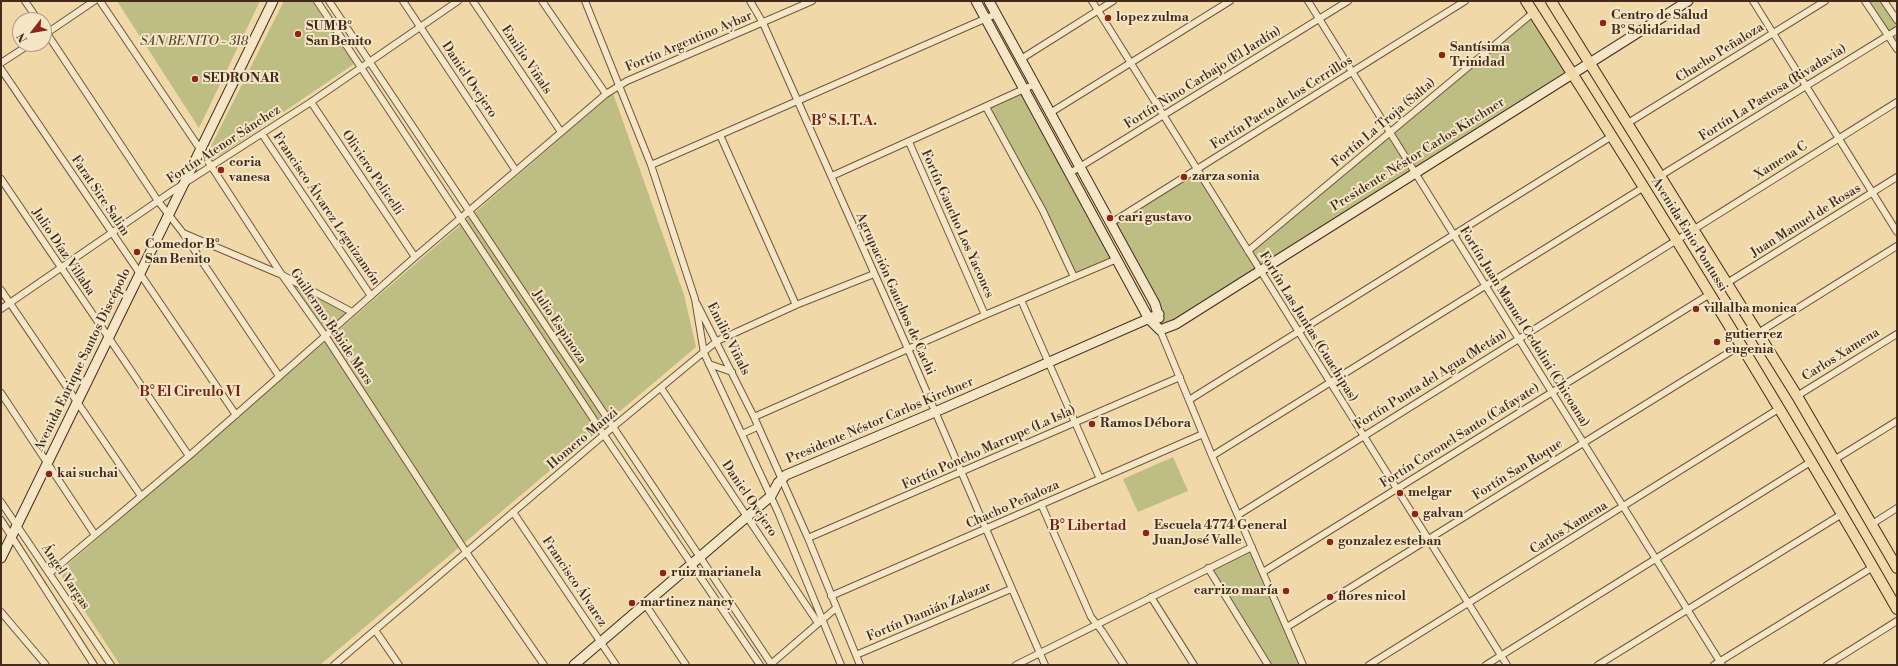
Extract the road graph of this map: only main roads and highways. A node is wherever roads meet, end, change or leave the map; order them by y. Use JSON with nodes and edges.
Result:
{"nodes":[{"id":1,"x":1526,"y":1,"type":"edge"},
{"id":2,"x":1551,"y":1,"type":"edge"},
{"id":3,"x":1897,"y":568,"type":"edge"},
{"id":4,"x":1897,"y":609,"type":"edge"}],
"edges":[{"from":1,"to":4,"type":"main road","name":"Avenida Enio Pontussi"},
{"from":2,"to":3,"type":"main road","name":"Avenida Enio Pontussi"}]}
